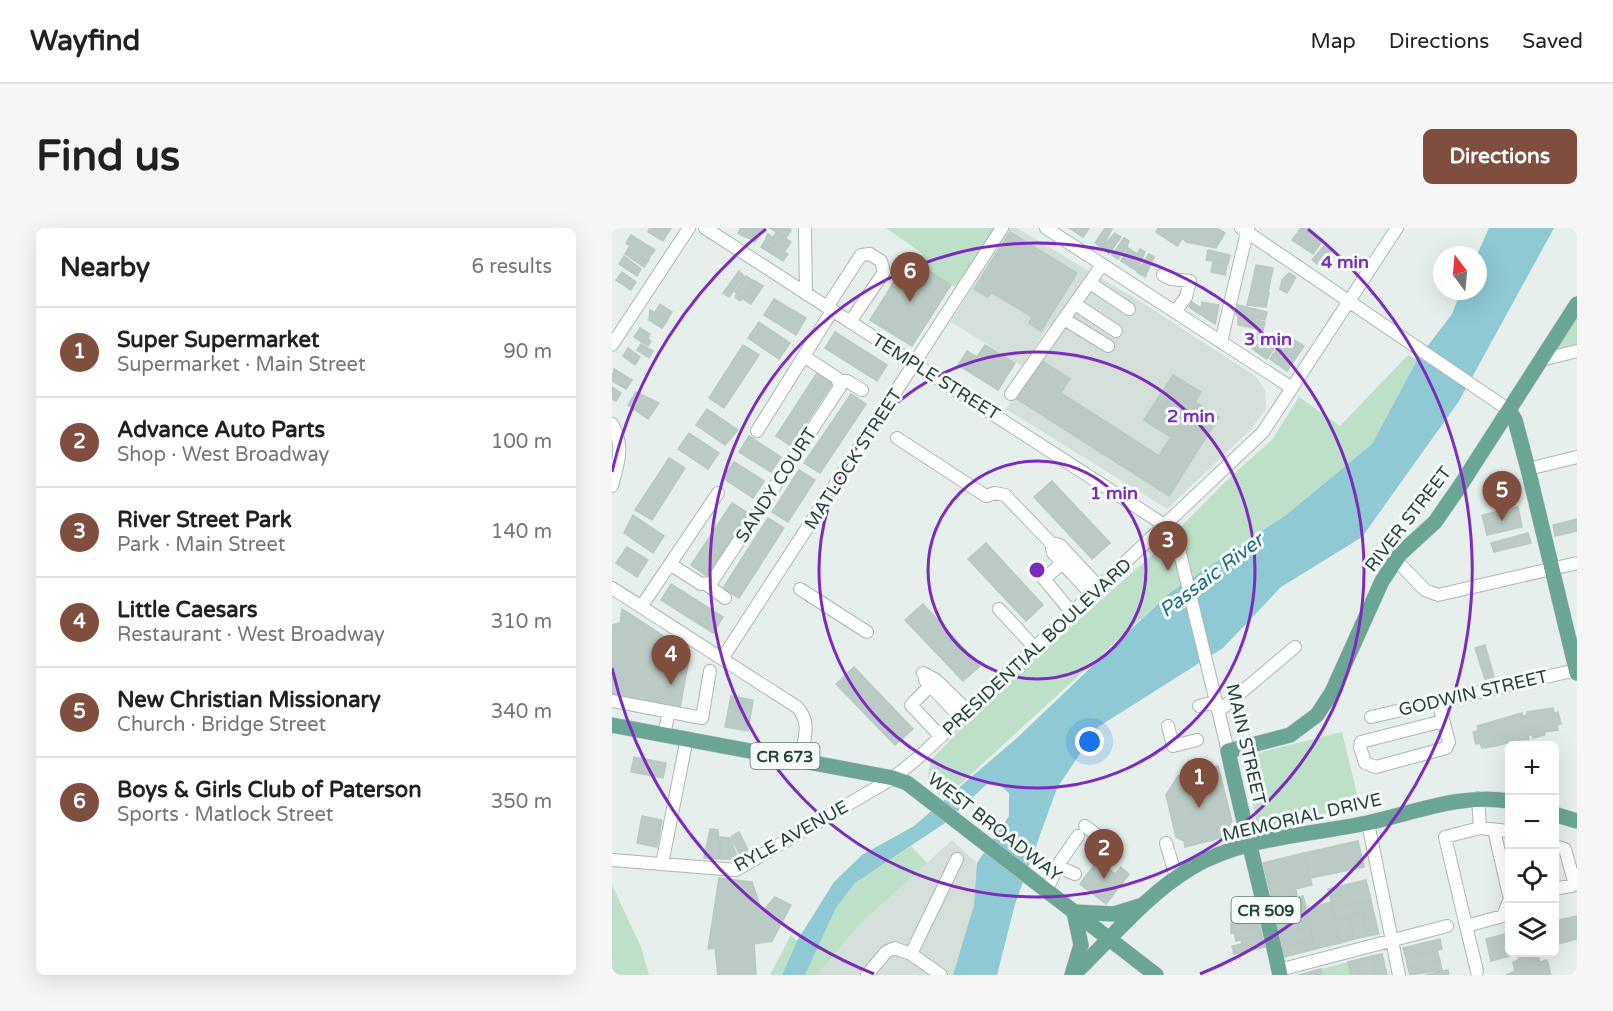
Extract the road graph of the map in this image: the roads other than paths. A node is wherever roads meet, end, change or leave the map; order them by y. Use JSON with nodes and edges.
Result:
{"nodes":[{"id":1,"x":689,"y":228,"type":"edge"},
{"id":2,"x":705,"y":228,"type":"edge"},
{"id":3,"x":805,"y":228,"type":"edge"},
{"id":4,"x":1002,"y":228,"type":"edge"},
{"id":5,"x":1397,"y":228,"type":"edge"},
{"id":6,"x":1050,"y":229,"type":"edge"},
{"id":7,"x":1245,"y":229,"type":"edge"},
{"id":8,"x":1102,"y":265,"type":"junction"},
{"id":9,"x":1163,"y":275,"type":"dead end"},
{"id":10,"x":1090,"y":283,"type":"junction"},
{"id":11,"x":806,"y":294,"type":"junction"},
{"id":12,"x":1350,"y":300,"type":"junction"},
{"id":13,"x":1074,"y":304,"type":"junction"},
{"id":14,"x":1577,"y":304,"type":"edge"},
{"id":15,"x":830,"y":309,"type":"junction"},
{"id":16,"x":1129,"y":309,"type":"dead end"},
{"id":17,"x":1175,"y":312,"type":"junction"},
{"id":18,"x":1064,"y":319,"type":"junction"},
{"id":19,"x":850,"y":322,"type":"junction"},
{"id":20,"x":1116,"y":332,"type":"dead end"},
{"id":21,"x":1221,"y":342,"type":"junction"},
{"id":22,"x":612,"y":345,"type":"edge"},
{"id":23,"x":1108,"y":346,"type":"dead end"},
{"id":24,"x":1577,"y":351,"type":"edge"},
{"id":25,"x":805,"y":357,"type":"junction"},
{"id":26,"x":1541,"y":360,"type":"junction"},
{"id":27,"x":915,"y":364,"type":"junction"},
{"id":28,"x":838,"y":381,"type":"junction"},
{"id":29,"x":1292,"y":388,"type":"junction"},
{"id":30,"x":862,"y":390,"type":"dead end"},
{"id":31,"x":1011,"y":394,"type":"dead end"},
{"id":32,"x":1509,"y":410,"type":"junction"},
{"id":33,"x":612,"y":424,"type":"edge"},
{"id":34,"x":757,"y":431,"type":"dead end"},
{"id":35,"x":897,"y":438,"type":"dead end"},
{"id":36,"x":1577,"y":458,"type":"edge"},
{"id":37,"x":1528,"y":469,"type":"junction"},
{"id":38,"x":612,"y":486,"type":"edge"},
{"id":39,"x":718,"y":493,"type":"dead end"},
{"id":40,"x":1166,"y":526,"type":"junction"},
{"id":41,"x":1066,"y":560,"type":"junction"},
{"id":42,"x":1396,"y":560,"type":"junction"},
{"id":43,"x":1577,"y":563,"type":"edge"},
{"id":44,"x":670,"y":564,"type":"junction"},
{"id":45,"x":1552,"y":568,"type":"junction"},
{"id":46,"x":706,"y":584,"type":"junction"},
{"id":47,"x":612,"y":588,"type":"edge"},
{"id":48,"x":800,"y":589,"type":"dead end"},
{"id":49,"x":1096,"y":592,"type":"junction"},
{"id":50,"x":725,"y":598,"type":"dead end"},
{"id":51,"x":641,"y":607,"type":"junction"},
{"id":52,"x":999,"y":609,"type":"dead end"},
{"id":53,"x":1073,"y":614,"type":"junction"},
{"id":54,"x":867,"y":632,"type":"dead end"},
{"id":55,"x":1295,"y":647,"type":"dead end"},
{"id":56,"x":1036,"y":649,"type":"junction"},
{"id":57,"x":722,"y":659,"type":"junction"},
{"id":58,"x":710,"y":671,"type":"dead end"},
{"id":59,"x":1577,"y":671,"type":"edge"},
{"id":60,"x":923,"y":673,"type":"dead end"},
{"id":61,"x":933,"y":683,"type":"junction"},
{"id":62,"x":612,"y":701,"type":"edge"},
{"id":63,"x":1438,"y":701,"type":"junction"},
{"id":64,"x":1199,"y":706,"type":"dead end"},
{"id":65,"x":1218,"y":706,"type":"junction"},
{"id":66,"x":669,"y":712,"type":"junction"},
{"id":67,"x":965,"y":715,"type":"junction"},
{"id":68,"x":1371,"y":717,"type":"dead end"},
{"id":69,"x":1443,"y":721,"type":"junction"},
{"id":70,"x":612,"y":725,"type":"edge"},
{"id":71,"x":1168,"y":726,"type":"dead end"},
{"id":72,"x":664,"y":734,"type":"junction"},
{"id":73,"x":941,"y":737,"type":"junction"},
{"id":74,"x":687,"y":738,"type":"junction"},
{"id":75,"x":1197,"y":740,"type":"dead end"},
{"id":76,"x":1228,"y":751,"type":"junction"},
{"id":77,"x":800,"y":759,"type":"junction"},
{"id":78,"x":892,"y":778,"type":"junction"},
{"id":79,"x":1478,"y":798,"type":"junction"},
{"id":80,"x":1505,"y":801,"type":"edge"},
{"id":81,"x":1559,"y":816,"type":"edge"},
{"id":82,"x":1577,"y":821,"type":"edge"},
{"id":83,"x":1368,"y":823,"type":"junction"},
{"id":84,"x":1480,"y":828,"type":"junction"},
{"id":85,"x":1494,"y":830,"type":"junction"},
{"id":86,"x":1505,"y":831,"type":"edge"},
{"id":87,"x":1102,"y":839,"type":"dead end"},
{"id":88,"x":1166,"y":843,"type":"dead end"},
{"id":89,"x":1248,"y":846,"type":"junction"},
{"id":90,"x":1559,"y":847,"type":"edge"},
{"id":91,"x":957,"y":859,"type":"dead end"},
{"id":92,"x":612,"y":860,"type":"edge"},
{"id":93,"x":662,"y":864,"type":"junction"},
{"id":94,"x":1057,"y":866,"type":"junction"},
{"id":95,"x":1075,"y":874,"type":"dead end"},
{"id":96,"x":1176,"y":878,"type":"junction"},
{"id":97,"x":1505,"y":878,"type":"edge"},
{"id":98,"x":1559,"y":888,"type":"edge"},
{"id":99,"x":1046,"y":891,"type":"junction"},
{"id":100,"x":1145,"y":903,"type":"junction"},
{"id":101,"x":1508,"y":903,"type":"edge"},
{"id":102,"x":1074,"y":912,"type":"junction"},
{"id":103,"x":1448,"y":926,"type":"dead end"},
{"id":104,"x":1466,"y":926,"type":"junction"},
{"id":105,"x":1111,"y":940,"type":"junction"},
{"id":106,"x":1392,"y":940,"type":"junction"},
{"id":107,"x":911,"y":954,"type":"junction"},
{"id":108,"x":1476,"y":971,"type":"dead end"},
{"id":109,"x":1279,"y":972,"type":"edge"},
{"id":110,"x":933,"y":973,"type":"edge"},
{"id":111,"x":1077,"y":974,"type":"edge"},
{"id":112,"x":867,"y":975,"type":"edge"},
{"id":113,"x":1156,"y":975,"type":"edge"},
{"id":114,"x":1399,"y":975,"type":"edge"}],
"edges":[{"from":1,"to":22,"type":"street"},
{"from":2,"to":11,"type":"street","name":"TEMPLE STREET"},
{"from":3,"to":11,"type":"street"},
{"from":4,"to":27,"type":"street","name":"MATLOCK STREET"},
{"from":5,"to":12,"type":"street","name":"PRESIDENTIAL BOULEVARD"},
{"from":6,"to":8,"type":"street"},
{"from":7,"to":12,"type":"street"},
{"from":7,"to":21,"type":"street"},
{"from":8,"to":10,"type":"street"},
{"from":8,"to":17,"type":"street"},
{"from":9,"to":17,"type":"street"},
{"from":10,"to":13,"type":"street"},
{"from":10,"to":16,"type":"street"},
{"from":11,"to":15,"type":"street","name":"TEMPLE STREET"},
{"from":12,"to":29,"type":"street","name":"PRESIDENTIAL BOULEVARD"},
{"from":12,"to":32,"type":"street"},
{"from":13,"to":18,"type":"street"},
{"from":13,"to":20,"type":"street"},
{"from":14,"to":26,"type":"main road","name":"RIVER STREET"},
{"from":15,"to":19,"type":"street","name":"TEMPLE STREET"},
{"from":15,"to":19,"type":"street"},
{"from":15,"to":25,"type":"street"},
{"from":17,"to":21,"type":"street"},
{"from":18,"to":23,"type":"street"},
{"from":18,"to":31,"type":"street"},
{"from":19,"to":27,"type":"street","name":"TEMPLE STREET"},
{"from":21,"to":29,"type":"street"},
{"from":24,"to":26,"type":"street"},
{"from":25,"to":28,"type":"street"},
{"from":25,"to":34,"type":"street"},
{"from":26,"to":32,"type":"main road","name":"RIVER STREET"},
{"from":27,"to":40,"type":"street","name":"TEMPLE STREET"},
{"from":27,"to":57,"type":"street","name":"MATLOCK STREET"},
{"from":28,"to":30,"type":"street"},
{"from":28,"to":46,"type":"street","name":"SANDY COURT"},
{"from":29,"to":40,"type":"street","name":"PRESIDENTIAL BOULEVARD"},
{"from":32,"to":37,"type":"main road"},
{"from":32,"to":42,"type":"main road","name":"RIVER STREET"},
{"from":33,"to":38,"type":"street"},
{"from":35,"to":41,"type":"street"},
{"from":36,"to":37,"type":"street"},
{"from":37,"to":45,"type":"main road"},
{"from":39,"to":44,"type":"street"},
{"from":40,"to":49,"type":"street","name":"PRESIDENTIAL BOULEVARD"},
{"from":40,"to":65,"type":"street","name":"MAIN STREET","number":"CR 509"},
{"from":41,"to":49,"type":"street"},
{"from":41,"to":53,"type":"street"},
{"from":42,"to":45,"type":"street"},
{"from":42,"to":76,"type":"main road","name":"RIVER STREET"},
{"from":43,"to":45,"type":"street"},
{"from":44,"to":46,"type":"street"},
{"from":44,"to":51,"type":"street"},
{"from":45,"to":59,"type":"main road"},
{"from":46,"to":50,"type":"street"},
{"from":47,"to":51,"type":"street"},
{"from":48,"to":54,"type":"street"},
{"from":49,"to":53,"type":"street","name":"PRESIDENTIAL BOULEVARD"},
{"from":51,"to":57,"type":"street"},
{"from":52,"to":56,"type":"street"},
{"from":53,"to":56,"type":"street","name":"PRESIDENTIAL BOULEVARD"},
{"from":55,"to":65,"type":"street"},
{"from":56,"to":67,"type":"street","name":"PRESIDENTIAL BOULEVARD"},
{"from":57,"to":77,"type":"street"},
{"from":58,"to":66,"type":"street"},
{"from":59,"to":63,"type":"street","name":"GODWIN STREET"},
{"from":60,"to":61,"type":"street"},
{"from":61,"to":67,"type":"street"},
{"from":61,"to":73,"type":"street"},
{"from":62,"to":66,"type":"street"},
{"from":63,"to":68,"type":"street","name":"GODWIN STREET"},
{"from":63,"to":69,"type":"street"},
{"from":64,"to":65,"type":"street"},
{"from":65,"to":76,"type":"street","name":"MAIN STREET","number":"CR 509"},
{"from":66,"to":72,"type":"street"},
{"from":67,"to":73,"type":"street","name":"PRESIDENTIAL BOULEVARD"},
{"from":69,"to":69,"type":"street"},
{"from":70,"to":72,"type":"main road","name":"WEST BROADWAY","number":"CR 673"},
{"from":71,"to":75,"type":"street"},
{"from":72,"to":74,"type":"main road","name":"WEST BROADWAY","number":"CR 673"},
{"from":73,"to":78,"type":"street","name":"PRESIDENTIAL BOULEVARD"},
{"from":74,"to":77,"type":"main road","name":"WEST BROADWAY","number":"CR 673"},
{"from":74,"to":93,"type":"street"},
{"from":76,"to":89,"type":"main road","name":"MAIN STREET","number":"CR 509"},
{"from":77,"to":78,"type":"main road","name":"WEST BROADWAY","number":"CR 673"},
{"from":78,"to":93,"type":"street","name":"RYLE AVENUE"},
{"from":78,"to":99,"type":"main road","name":"WEST BROADWAY"},
{"from":79,"to":80,"type":"main road","name":"MEMORIAL DRIVE"},
{"from":79,"to":83,"type":"main road","name":"MEMORIAL DRIVE"},
{"from":79,"to":84,"type":"street"},
{"from":81,"to":82,"type":"main road"},
{"from":83,"to":89,"type":"main road","name":"MEMORIAL DRIVE"},
{"from":83,"to":106,"type":"street"},
{"from":84,"to":85,"type":"street"},
{"from":84,"to":104,"type":"street"},
{"from":85,"to":86,"type":"street"},
{"from":85,"to":97,"type":"street"},
{"from":87,"to":94,"type":"street"},
{"from":88,"to":96,"type":"street"},
{"from":89,"to":96,"type":"main road","name":"MEMORIAL DRIVE"},
{"from":89,"to":109,"type":"main road","name":"MAIN STREET","number":"CR 509"},
{"from":90,"to":98,"type":"street"},
{"from":91,"to":107,"type":"street"},
{"from":92,"to":93,"type":"street","name":"RYLE AVENUE"},
{"from":94,"to":95,"type":"street"},
{"from":94,"to":99,"type":"street"},
{"from":96,"to":100,"type":"main road","name":"MEMORIAL DRIVE"},
{"from":99,"to":102,"type":"main road","name":"WEST BROADWAY"},
{"from":100,"to":102,"type":"main road"},
{"from":100,"to":105,"type":"main road","name":"MEMORIAL DRIVE"},
{"from":101,"to":104,"type":"street"},
{"from":102,"to":105,"type":"main road","name":"WEST BROADWAY"},
{"from":102,"to":111,"type":"main road"},
{"from":103,"to":106,"type":"street"},
{"from":104,"to":108,"type":"street"},
{"from":105,"to":111,"type":"main road","name":"MEMORIAL DRIVE"},
{"from":105,"to":113,"type":"main road","name":"WEST BROADWAY"},
{"from":106,"to":109,"type":"street"},
{"from":106,"to":114,"type":"street"},
{"from":107,"to":110,"type":"street"},
{"from":107,"to":112,"type":"street"}]}
